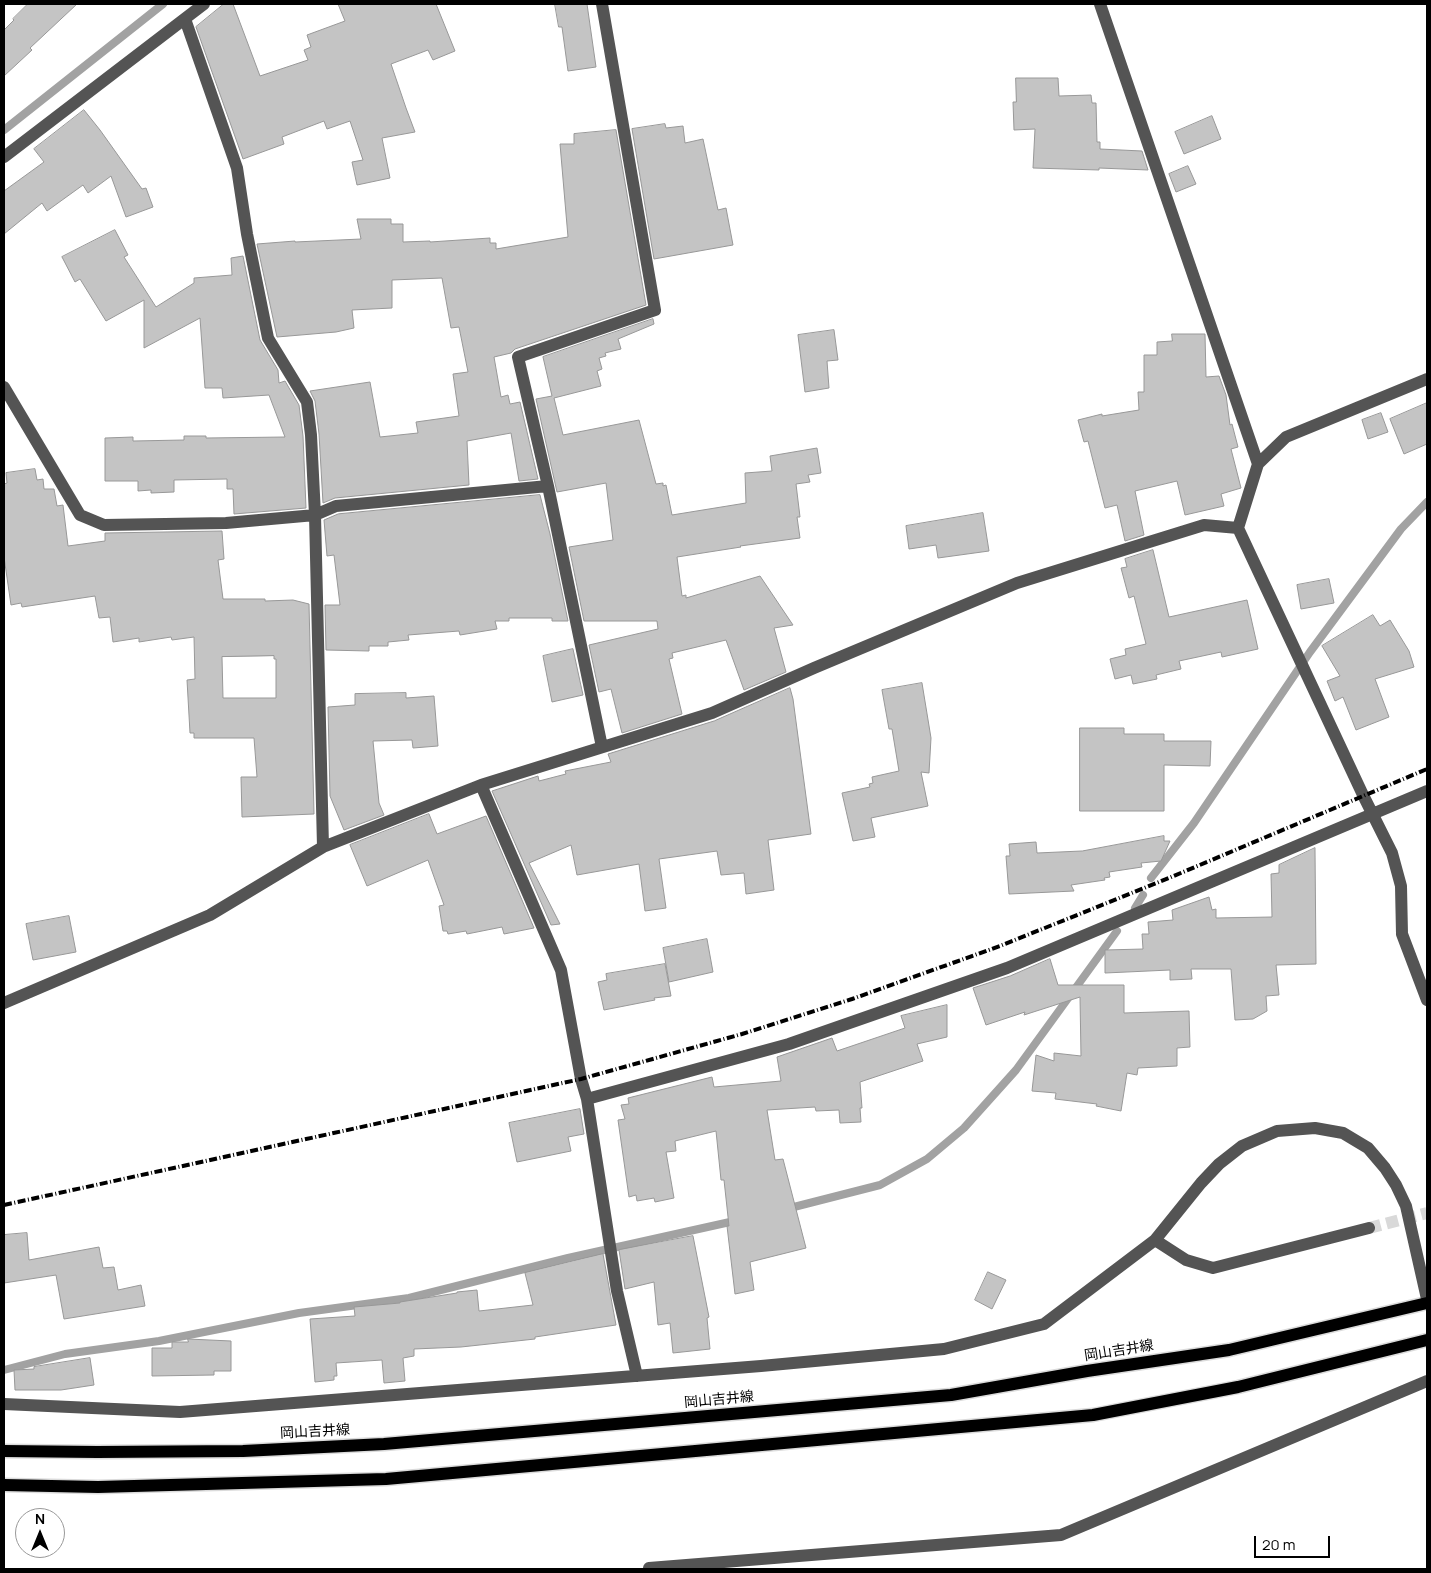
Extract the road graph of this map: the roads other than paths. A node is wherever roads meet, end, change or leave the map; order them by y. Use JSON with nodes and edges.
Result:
{"nodes":[{"id":1,"x":204,"y":4,"type":"edge"},
{"id":2,"x":602,"y":4,"type":"edge"},
{"id":3,"x":1100,"y":4,"type":"edge"},
{"id":4,"x":185,"y":18,"type":"junction"},
{"id":5,"x":4,"y":157,"type":"edge"},
{"id":6,"x":1427,"y":379,"type":"edge"},
{"id":7,"x":4,"y":387,"type":"edge"},
{"id":8,"x":1258,"y":464,"type":"junction"},
{"id":9,"x":548,"y":486,"type":"junction"},
{"id":10,"x":315,"y":515,"type":"junction"},
{"id":11,"x":1238,"y":528,"type":"junction"},
{"id":12,"x":602,"y":747,"type":"junction"},
{"id":13,"x":482,"y":785,"type":"junction"},
{"id":14,"x":1427,"y":791,"type":"edge"},
{"id":15,"x":1373,"y":814,"type":"junction"},
{"id":16,"x":323,"y":847,"type":"junction"},
{"id":17,"x":1427,"y":1000,"type":"edge"},
{"id":18,"x":4,"y":1003,"type":"edge"},
{"id":19,"x":587,"y":1100,"type":"junction"},
{"id":20,"x":1369,"y":1228,"type":"tunnel mouth"},
{"id":21,"x":1155,"y":1240,"type":"junction"},
{"id":22,"x":1427,"y":1299,"type":"edge"},
{"id":23,"x":1427,"y":1303,"type":"edge"},
{"id":24,"x":1427,"y":1340,"type":"edge"},
{"id":25,"x":637,"y":1376,"type":"junction"},
{"id":26,"x":1427,"y":1380,"type":"edge"},
{"id":27,"x":4,"y":1404,"type":"edge"},
{"id":28,"x":4,"y":1451,"type":"edge"},
{"id":29,"x":4,"y":1485,"type":"edge"},
{"id":30,"x":650,"y":1569,"type":"edge"}],
"edges":[{"from":1,"to":4,"type":"street"},
{"from":2,"to":9,"type":"street"},
{"from":3,"to":8,"type":"street"},
{"from":4,"to":5,"type":"street"},
{"from":4,"to":10,"type":"street"},
{"from":6,"to":8,"type":"street"},
{"from":7,"to":10,"type":"street"},
{"from":8,"to":11,"type":"street"},
{"from":9,"to":10,"type":"street"},
{"from":9,"to":12,"type":"street"},
{"from":10,"to":16,"type":"street"},
{"from":11,"to":12,"type":"street"},
{"from":11,"to":15,"type":"street"},
{"from":12,"to":13,"type":"street"},
{"from":13,"to":16,"type":"street"},
{"from":13,"to":19,"type":"street"},
{"from":14,"to":15,"type":"street"},
{"from":15,"to":17,"type":"street"},
{"from":15,"to":19,"type":"street"},
{"from":16,"to":18,"type":"street"},
{"from":19,"to":25,"type":"street"},
{"from":20,"to":21,"type":"street"},
{"from":21,"to":22,"type":"street"},
{"from":21,"to":25,"type":"street"},
{"from":23,"to":28,"type":"main road","name":"岡山吉井線"},
{"from":24,"to":29,"type":"main road"},
{"from":25,"to":27,"type":"street"},
{"from":26,"to":30,"type":"street"}]}
